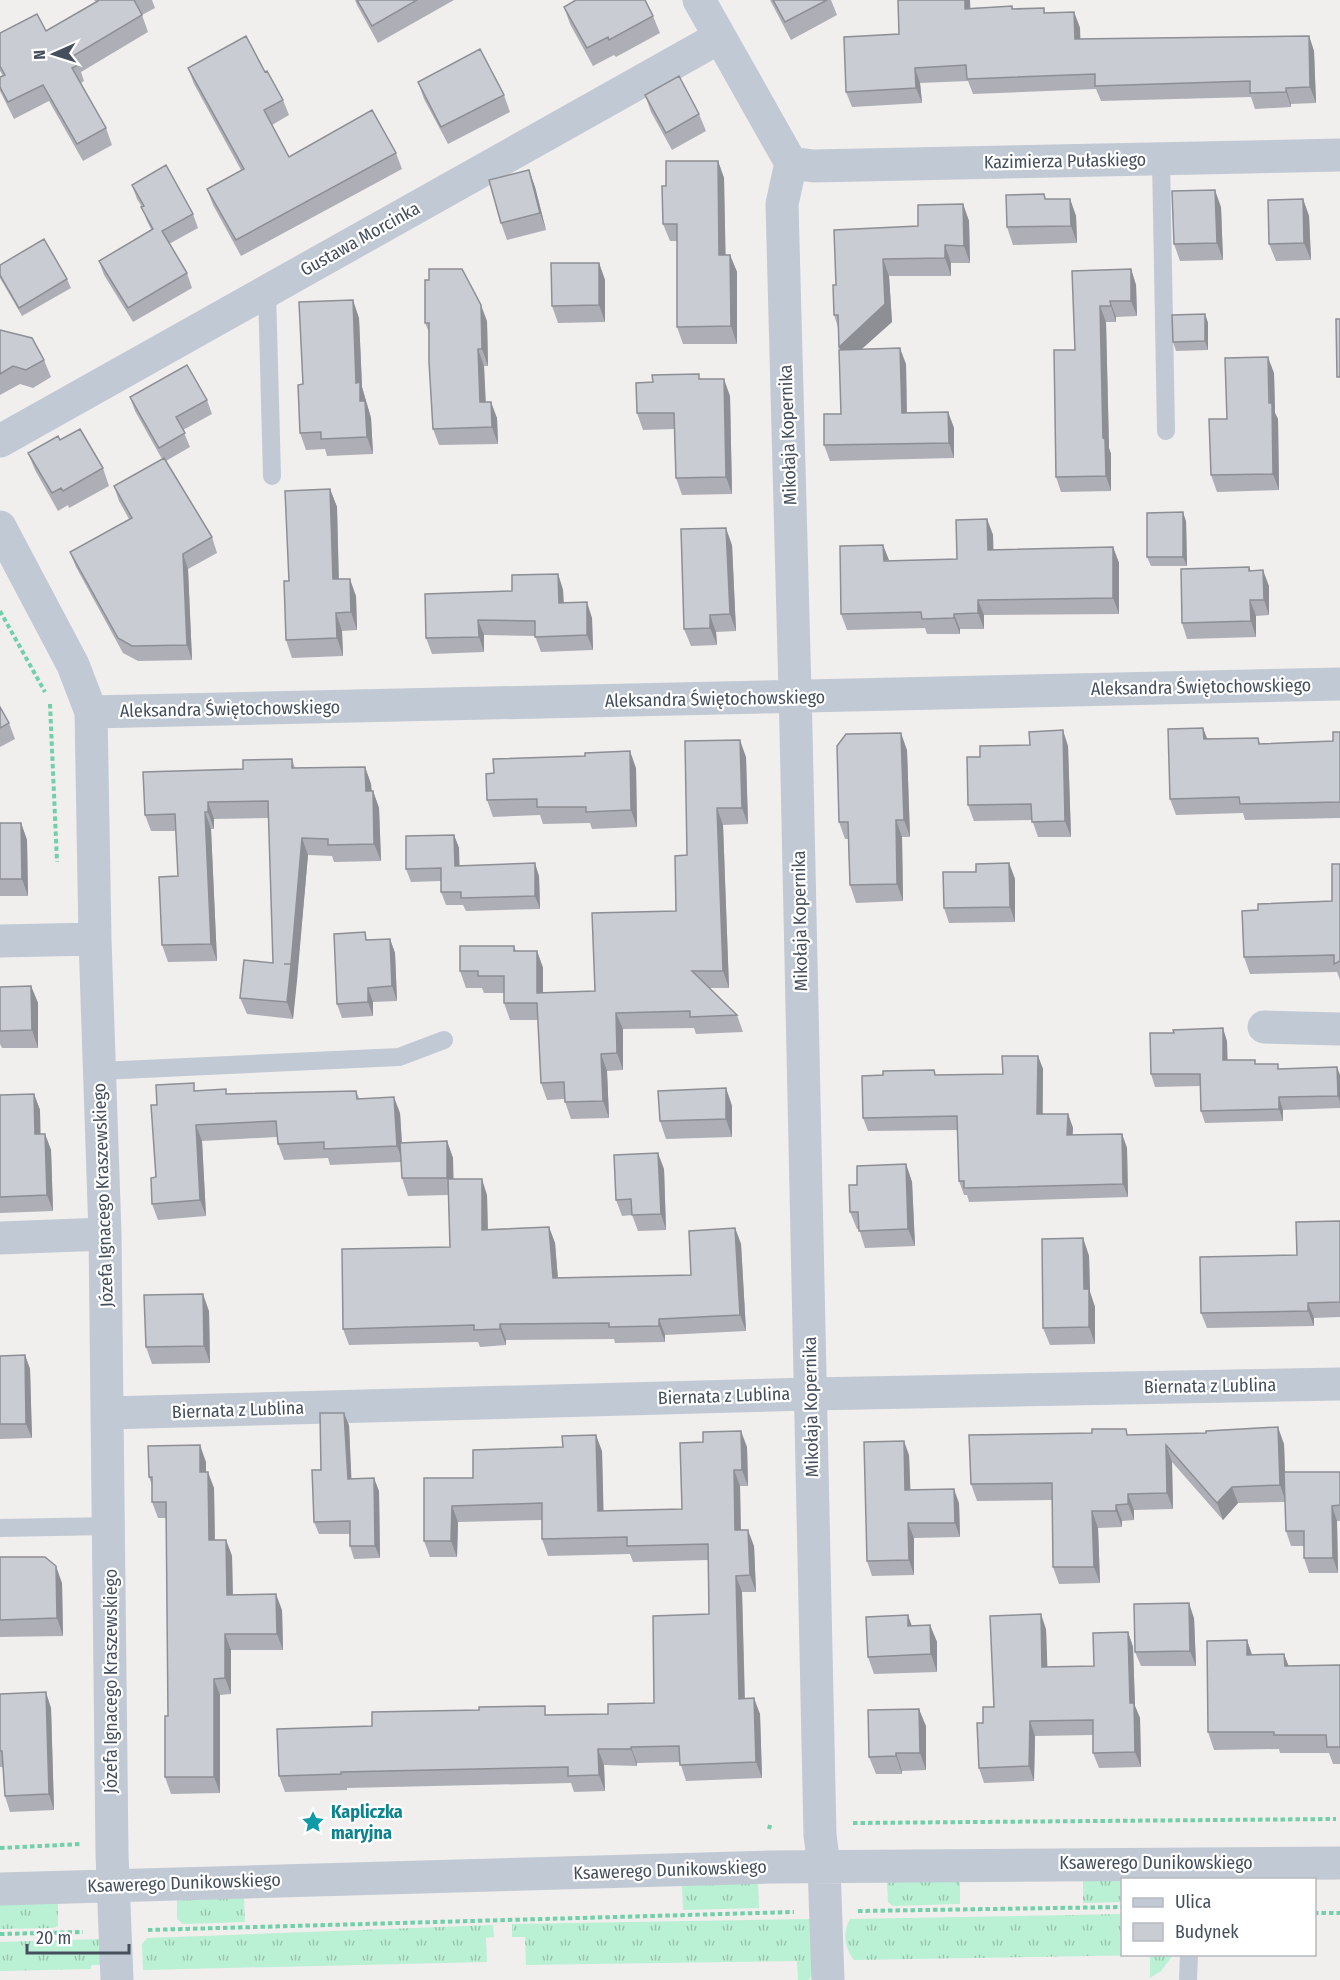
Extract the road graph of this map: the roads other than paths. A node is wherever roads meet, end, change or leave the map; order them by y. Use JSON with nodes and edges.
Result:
{"nodes":[{"id":1,"x":699,"y":0,"type":"edge"},
{"id":2,"x":720,"y":38,"type":"junction"},
{"id":3,"x":1340,"y":155,"type":"edge"},
{"id":4,"x":1161,"y":159,"type":"junction"},
{"id":5,"x":790,"y":163,"type":"junction"},
{"id":6,"x":267,"y":291,"type":"junction"},
{"id":7,"x":1166,"y":431,"type":"dead end"},
{"id":8,"x":0,"y":441,"type":"edge"},
{"id":9,"x":272,"y":476,"type":"dead end"},
{"id":10,"x":0,"y":526,"type":"edge"},
{"id":11,"x":1340,"y":684,"type":"edge"},
{"id":12,"x":795,"y":697,"type":"junction"},
{"id":13,"x":91,"y":712,"type":"junction"},
{"id":14,"x":95,"y":939,"type":"junction"},
{"id":15,"x":0,"y":941,"type":"edge"},
{"id":16,"x":1264,"y":1027,"type":"dead end"},
{"id":17,"x":1340,"y":1029,"type":"edge"},
{"id":18,"x":444,"y":1040,"type":"dead end"},
{"id":19,"x":100,"y":1071,"type":"junction"},
{"id":20,"x":105,"y":1234,"type":"junction"},
{"id":21,"x":0,"y":1238,"type":"edge"},
{"id":22,"x":1340,"y":1384,"type":"edge"},
{"id":23,"x":810,"y":1394,"type":"junction"},
{"id":24,"x":108,"y":1413,"type":"junction"},
{"id":25,"x":110,"y":1526,"type":"junction"},
{"id":26,"x":0,"y":1527,"type":"edge"},
{"id":27,"x":1340,"y":1863,"type":"edge"},
{"id":28,"x":824,"y":1866,"type":"junction"},
{"id":29,"x":1193,"y":1871,"type":"edge"},
{"id":30,"x":113,"y":1885,"type":"junction"},
{"id":31,"x":0,"y":1889,"type":"edge"},
{"id":32,"x":1189,"y":1956,"type":"edge"},
{"id":33,"x":117,"y":1980,"type":"edge"},
{"id":34,"x":828,"y":1980,"type":"edge"},
{"id":35,"x":1188,"y":1980,"type":"edge"}],
"edges":[{"from":1,"to":2,"type":"street"},
{"from":2,"to":5,"type":"street"},
{"from":2,"to":6,"type":"street","name":"Gustawa Morcinka"},
{"from":3,"to":4,"type":"street","name":"Kazimierza Pułaskiego"},
{"from":4,"to":5,"type":"street","name":"Kazimierza Pułaskiego"},
{"from":4,"to":7,"type":"lane"},
{"from":5,"to":12,"type":"street","name":"Mikołaja Kopernika"},
{"from":6,"to":8,"type":"street","name":"Gustawa Morcinka"},
{"from":6,"to":9,"type":"lane"},
{"from":10,"to":13,"type":"street","name":"Józefa Ignacego Kraszewskiego"},
{"from":11,"to":12,"type":"street","name":"Aleksandra Świętochowskiego"},
{"from":12,"to":13,"type":"street","name":"Aleksandra Świętochowskiego"},
{"from":12,"to":23,"type":"street","name":"Mikołaja Kopernika"},
{"from":13,"to":14,"type":"street","name":"Józefa Ignacego Kraszewskiego"},
{"from":14,"to":15,"type":"street"},
{"from":14,"to":19,"type":"street","name":"Józefa Ignacego Kraszewskiego"},
{"from":16,"to":17,"type":"street"},
{"from":18,"to":19,"type":"lane"},
{"from":19,"to":20,"type":"street","name":"Józefa Ignacego Kraszewskiego"},
{"from":20,"to":21,"type":"street"},
{"from":20,"to":24,"type":"street","name":"Józefa Ignacego Kraszewskiego"},
{"from":22,"to":23,"type":"street","name":"Biernata z Lublina"},
{"from":23,"to":24,"type":"street","name":"Biernata z Lublina"},
{"from":23,"to":28,"type":"street","name":"Mikołaja Kopernika"},
{"from":24,"to":25,"type":"street","name":"Józefa Ignacego Kraszewskiego"},
{"from":25,"to":26,"type":"lane"},
{"from":25,"to":30,"type":"street","name":"Józefa Ignacego Kraszewskiego"},
{"from":27,"to":29,"type":"street","name":"Ksawerego Dunikowskiego"},
{"from":28,"to":29,"type":"street","name":"Ksawerego Dunikowskiego"},
{"from":28,"to":30,"type":"street","name":"Ksawerego Dunikowskiego"},
{"from":28,"to":34,"type":"street","name":"Mikołaja Kopernika"},
{"from":30,"to":31,"type":"street","name":"Ksawerego Dunikowskiego"},
{"from":30,"to":33,"type":"street","name":"Józefa Ignacego Kraszewskiego"},
{"from":32,"to":35,"type":"lane"}]}
